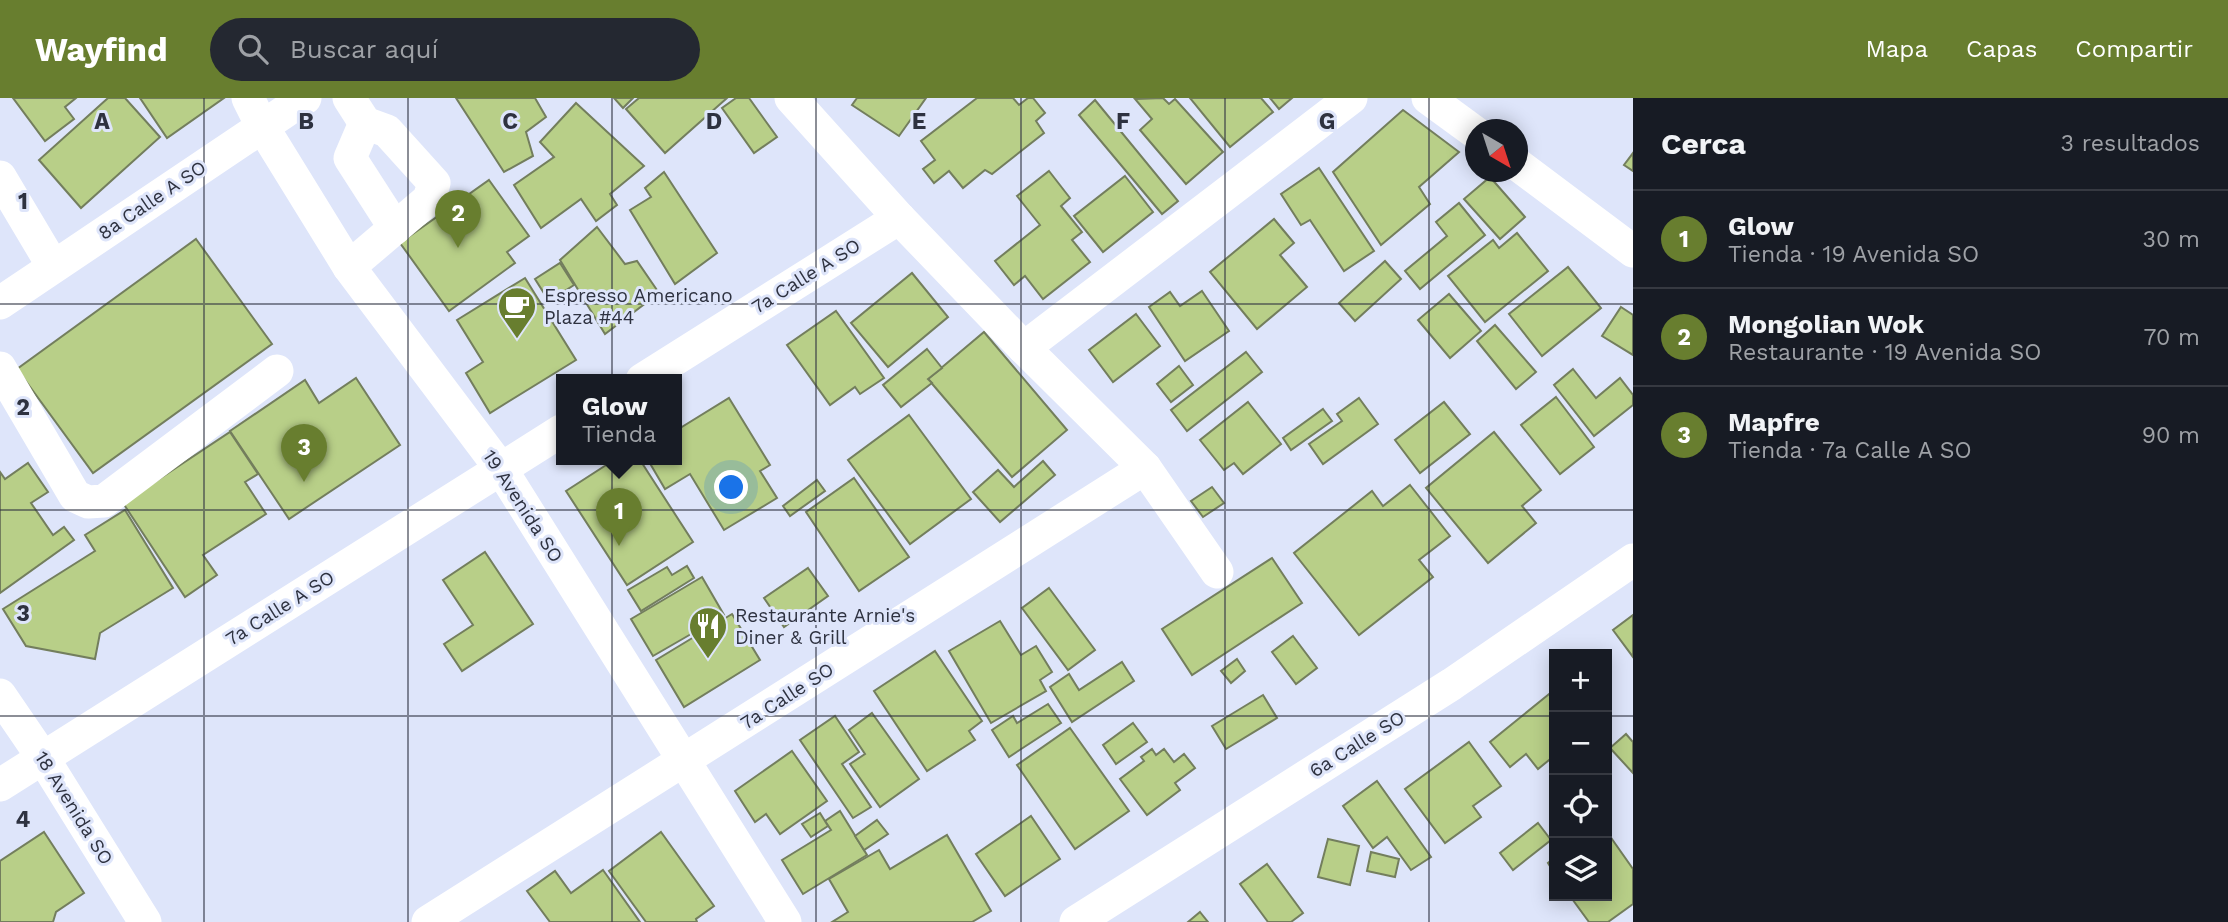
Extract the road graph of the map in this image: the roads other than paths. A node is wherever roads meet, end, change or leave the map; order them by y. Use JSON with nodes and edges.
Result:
{"nodes":[{"id":1,"x":305,"y":98,"type":"edge"},
{"id":2,"x":791,"y":98,"type":"edge"},
{"id":3,"x":1351,"y":98,"type":"edge"},
{"id":4,"x":1428,"y":98,"type":"edge"},
{"id":5,"x":357,"y":111,"type":"edge"},
{"id":6,"x":255,"y":112,"type":"edge"},
{"id":7,"x":1465,"y":126,"type":"edge"},
{"id":8,"x":1528,"y":173,"type":"edge"},
{"id":9,"x":0,"y":177,"type":"edge"},
{"id":10,"x":899,"y":218,"type":"junction"},
{"id":11,"x":395,"y":228,"type":"junction"},
{"id":12,"x":1633,"y":251,"type":"edge"},
{"id":13,"x":53,"y":267,"type":"junction"},
{"id":14,"x":349,"y":267,"type":"junction"},
{"id":15,"x":0,"y":303,"type":"edge"},
{"id":16,"x":1024,"y":348,"type":"junction"},
{"id":17,"x":0,"y":368,"type":"edge"},
{"id":18,"x":277,"y":371,"type":"dead end"},
{"id":19,"x":652,"y":374,"type":"edge"},
{"id":20,"x":556,"y":434,"type":"edge"},
{"id":21,"x":1144,"y":468,"type":"junction"},
{"id":22,"x":501,"y":469,"type":"junction"},
{"id":23,"x":1633,"y":560,"type":"edge"},
{"id":24,"x":1217,"y":572,"type":"dead end"},
{"id":25,"x":0,"y":695,"type":"edge"},
{"id":26,"x":43,"y":758,"type":"junction"},
{"id":27,"x":684,"y":761,"type":"junction"},
{"id":28,"x":0,"y":785,"type":"edge"},
{"id":29,"x":145,"y":922,"type":"edge"},
{"id":30,"x":428,"y":922,"type":"edge"},
{"id":31,"x":785,"y":922,"type":"edge"},
{"id":32,"x":1076,"y":922,"type":"edge"}],
"edges":[{"from":1,"to":6,"type":"street","name":"8a Calle A SO"},
{"from":2,"to":10,"type":"street"},
{"from":3,"to":16,"type":"street"},
{"from":4,"to":7,"type":"street"},
{"from":5,"to":11,"type":"street"},
{"from":5,"to":11,"type":"street"},
{"from":6,"to":13,"type":"street","name":"8a Calle A SO"},
{"from":6,"to":14,"type":"street","name":"19 Avenida SO"},
{"from":8,"to":12,"type":"street"},
{"from":9,"to":13,"type":"street"},
{"from":10,"to":16,"type":"street"},
{"from":10,"to":19,"type":"street","name":"7a Calle A SO"},
{"from":11,"to":14,"type":"street"},
{"from":13,"to":15,"type":"street","name":"8a Calle A SO"},
{"from":14,"to":22,"type":"street","name":"19 Avenida SO"},
{"from":16,"to":21,"type":"street"},
{"from":17,"to":18,"type":"street"},
{"from":20,"to":22,"type":"street","name":"7a Calle A SO"},
{"from":21,"to":24,"type":"street"},
{"from":21,"to":27,"type":"street","name":"7a Calle SO"},
{"from":22,"to":26,"type":"street","name":"7a Calle A SO"},
{"from":22,"to":27,"type":"street","name":"19 Avenida SO"},
{"from":23,"to":32,"type":"street","name":"6a Calle SO"},
{"from":25,"to":26,"type":"street","name":"18 Avenida SO"},
{"from":26,"to":28,"type":"street","name":"7a Calle A SO"},
{"from":26,"to":29,"type":"street","name":"18 Avenida SO"},
{"from":27,"to":30,"type":"street","name":"7a Calle SO"},
{"from":27,"to":31,"type":"street","name":"19 Avenida SO"}]}
